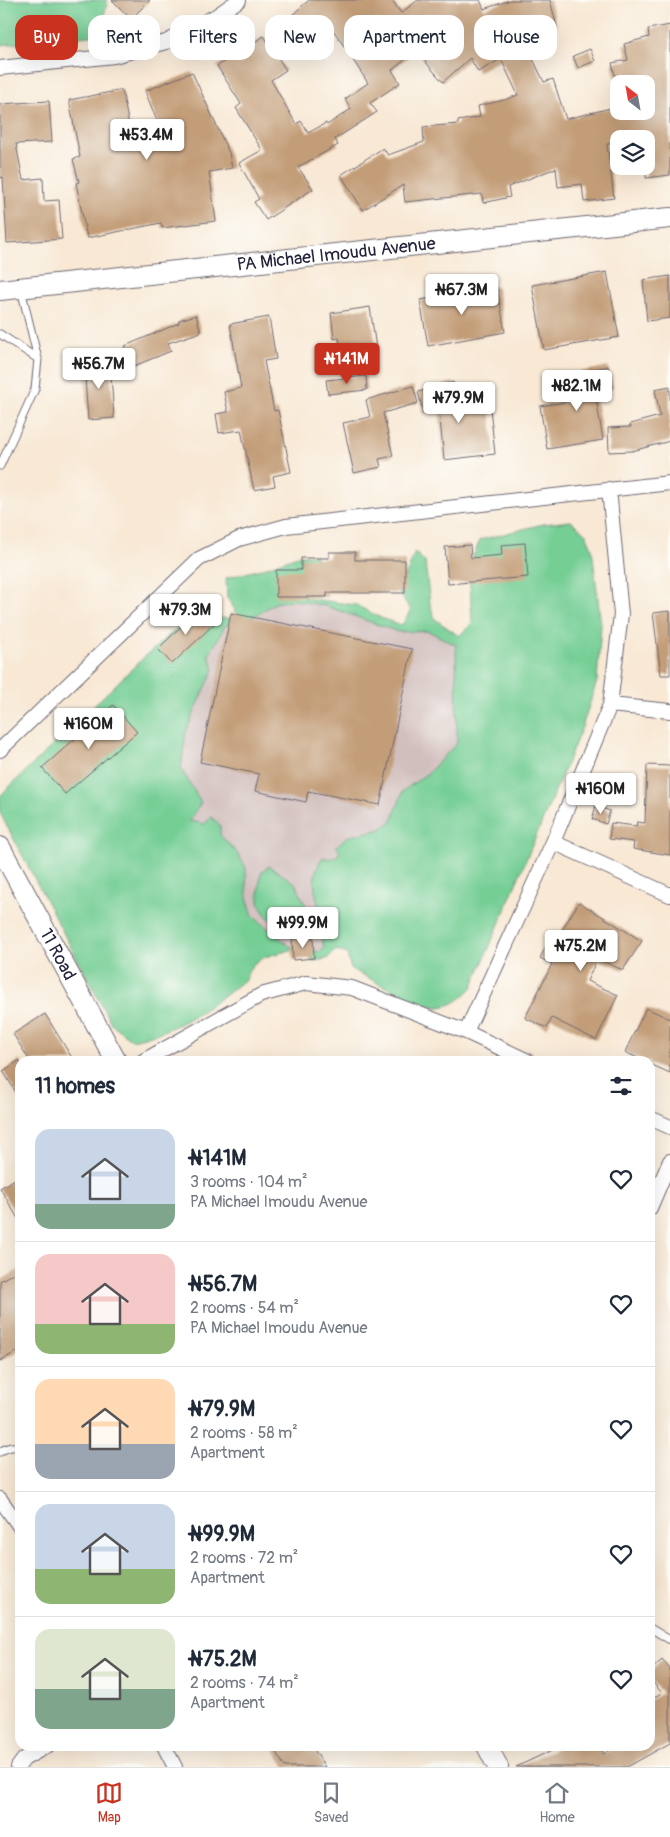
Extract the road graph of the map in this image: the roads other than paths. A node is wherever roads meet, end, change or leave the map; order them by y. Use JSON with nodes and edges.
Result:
{"nodes":[{"id":1,"x":239,"y":0,"type":"edge"},
{"id":2,"x":0,"y":68,"type":"edge"},
{"id":3,"x":670,"y":218,"type":"edge"},
{"id":4,"x":21,"y":288,"type":"junction"},
{"id":5,"x":0,"y":290,"type":"edge"},
{"id":6,"x":0,"y":334,"type":"edge"},
{"id":7,"x":38,"y":359,"type":"junction"},
{"id":8,"x":0,"y":466,"type":"edge"},
{"id":9,"x":670,"y":483,"type":"edge"},
{"id":10,"x":609,"y":489,"type":"junction"},
{"id":11,"x":610,"y":705,"type":"junction"},
{"id":12,"x":670,"y":711,"type":"edge"},
{"id":13,"x":0,"y":750,"type":"edge"},
{"id":14,"x":553,"y":842,"type":"junction"},
{"id":15,"x":0,"y":847,"type":"edge"},
{"id":16,"x":670,"y":895,"type":"edge"},
{"id":17,"x":466,"y":1032,"type":"junction"},
{"id":18,"x":113,"y":1056,"type":"edge"},
{"id":19,"x":152,"y":1056,"type":"edge"},
{"id":20,"x":517,"y":1056,"type":"edge"},
{"id":21,"x":655,"y":1120,"type":"edge"},
{"id":22,"x":670,"y":1127,"type":"edge"},
{"id":23,"x":670,"y":1161,"type":"edge"},
{"id":24,"x":655,"y":1196,"type":"edge"},
{"id":25,"x":15,"y":1447,"type":"edge"},
{"id":26,"x":0,"y":1452,"type":"edge"},
{"id":27,"x":0,"y":1499,"type":"edge"},
{"id":28,"x":15,"y":1520,"type":"edge"},
{"id":29,"x":655,"y":1631,"type":"edge"},
{"id":30,"x":670,"y":1640,"type":"edge"},
{"id":31,"x":38,"y":1751,"type":"edge"},
{"id":32,"x":167,"y":1751,"type":"edge"},
{"id":33,"x":490,"y":1751,"type":"edge"},
{"id":34,"x":18,"y":1767,"type":"edge"},
{"id":35,"x":175,"y":1767,"type":"edge"},
{"id":36,"x":498,"y":1767,"type":"edge"}],
"edges":[{"from":1,"to":2,"type":"street"},
{"from":3,"to":4,"type":"street","name":"PA Michael Imoudu Avenue"},
{"from":4,"to":5,"type":"street","name":"PA Michael Imoudu Avenue"},
{"from":4,"to":7,"type":"lane"},
{"from":6,"to":7,"type":"lane"},
{"from":7,"to":8,"type":"lane"},
{"from":9,"to":10,"type":"street"},
{"from":10,"to":11,"type":"street"},
{"from":10,"to":13,"type":"street"},
{"from":11,"to":12,"type":"street"},
{"from":11,"to":14,"type":"street"},
{"from":14,"to":16,"type":"street"},
{"from":14,"to":17,"type":"street"},
{"from":15,"to":18,"type":"street","name":"11 Road"},
{"from":17,"to":19,"type":"street"},
{"from":17,"to":20,"type":"street"},
{"from":21,"to":22,"type":"street"},
{"from":23,"to":24,"type":"street"},
{"from":25,"to":26,"type":"lane"},
{"from":27,"to":28,"type":"street"},
{"from":29,"to":30,"type":"lane"},
{"from":31,"to":34,"type":"street"},
{"from":32,"to":35,"type":"street"},
{"from":33,"to":36,"type":"street"}]}
